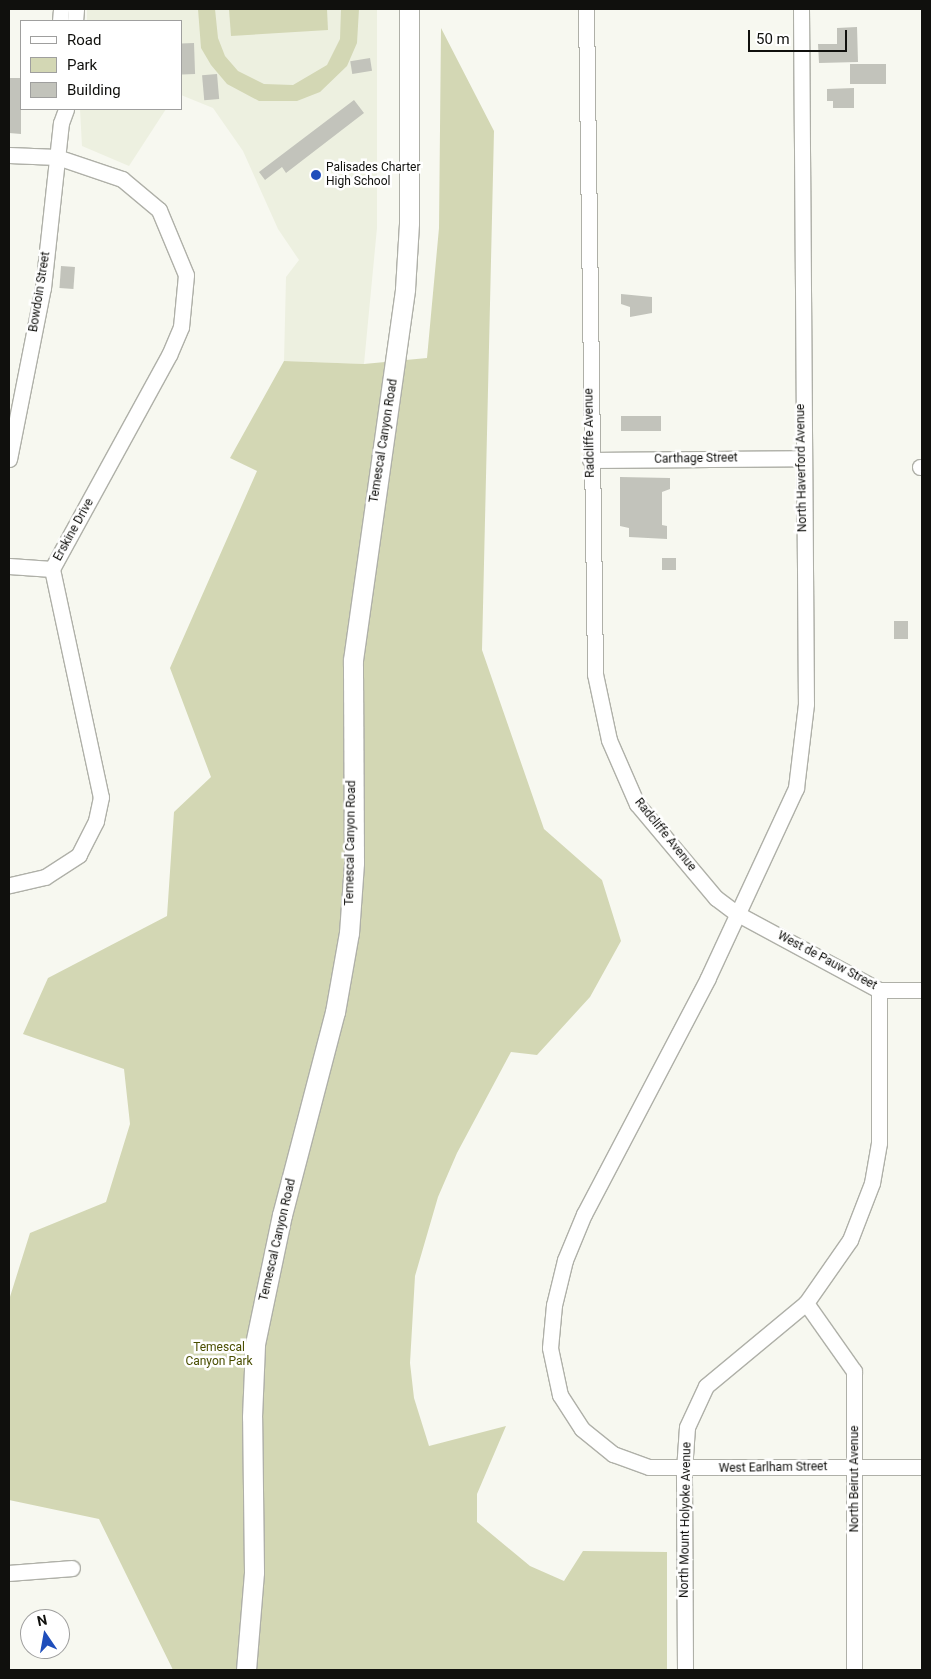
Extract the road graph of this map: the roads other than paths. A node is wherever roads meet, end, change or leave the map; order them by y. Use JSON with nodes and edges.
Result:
{"nodes":[{"id":1,"x":410,"y":9,"type":"edge"},
{"id":2,"x":586,"y":9,"type":"edge"},
{"id":3,"x":800,"y":9,"type":"edge"},
{"id":4,"x":61,"y":113,"type":"edge"},
{"id":5,"x":9,"y":155,"type":"edge"},
{"id":6,"x":57,"y":157,"type":"junction"},
{"id":7,"x":802,"y":458,"type":"junction"},
{"id":8,"x":9,"y":459,"type":"edge"},
{"id":9,"x":590,"y":460,"type":"junction"},
{"id":10,"x":9,"y":566,"type":"edge"},
{"id":11,"x":52,"y":569,"type":"junction"},
{"id":12,"x":9,"y":885,"type":"edge"},
{"id":13,"x":736,"y":913,"type":"junction"},
{"id":14,"x":879,"y":990,"type":"junction"},
{"id":15,"x":922,"y":990,"type":"edge"},
{"id":16,"x":806,"y":1304,"type":"junction"},
{"id":17,"x":855,"y":1467,"type":"junction"},
{"id":18,"x":922,"y":1467,"type":"edge"},
{"id":19,"x":684,"y":1470,"type":"junction"},
{"id":20,"x":72,"y":1568,"type":"dead end"},
{"id":21,"x":9,"y":1573,"type":"edge"},
{"id":22,"x":246,"y":1670,"type":"edge"},
{"id":23,"x":685,"y":1670,"type":"edge"},
{"id":24,"x":854,"y":1670,"type":"edge"}],
"edges":[{"from":1,"to":22,"type":"main road","name":"Temescal Canyon Road"},
{"from":2,"to":9,"type":"street","name":"Radcliffe Avenue"},
{"from":3,"to":7,"type":"street","name":"North Haverford Avenue"},
{"from":4,"to":6,"type":"street","name":"Bowdoin Street"},
{"from":5,"to":6,"type":"street","name":"Erskine Drive"},
{"from":6,"to":8,"type":"street","name":"Bowdoin Street"},
{"from":6,"to":11,"type":"street","name":"Erskine Drive"},
{"from":7,"to":9,"type":"street","name":"Carthage Street"},
{"from":7,"to":13,"type":"street","name":"North Haverford Avenue"},
{"from":9,"to":13,"type":"street","name":"Radcliffe Avenue"},
{"from":10,"to":11,"type":"street"},
{"from":11,"to":12,"type":"street","name":"Erskine Drive"},
{"from":13,"to":14,"type":"street","name":"West de Pauw Street"},
{"from":13,"to":19,"type":"street"},
{"from":14,"to":15,"type":"street","name":"West de Pauw Street"},
{"from":14,"to":16,"type":"street","name":"North Mount Holyoke Avenue"},
{"from":16,"to":17,"type":"street","name":"North Beirut Avenue"},
{"from":16,"to":19,"type":"street","name":"North Mount Holyoke Avenue"},
{"from":17,"to":18,"type":"street","name":"West Earlham Street"},
{"from":17,"to":19,"type":"street","name":"West Earlham Street"},
{"from":17,"to":24,"type":"street","name":"North Beirut Avenue"},
{"from":19,"to":23,"type":"street","name":"North Mount Holyoke Avenue"},
{"from":20,"to":21,"type":"street"}]}
